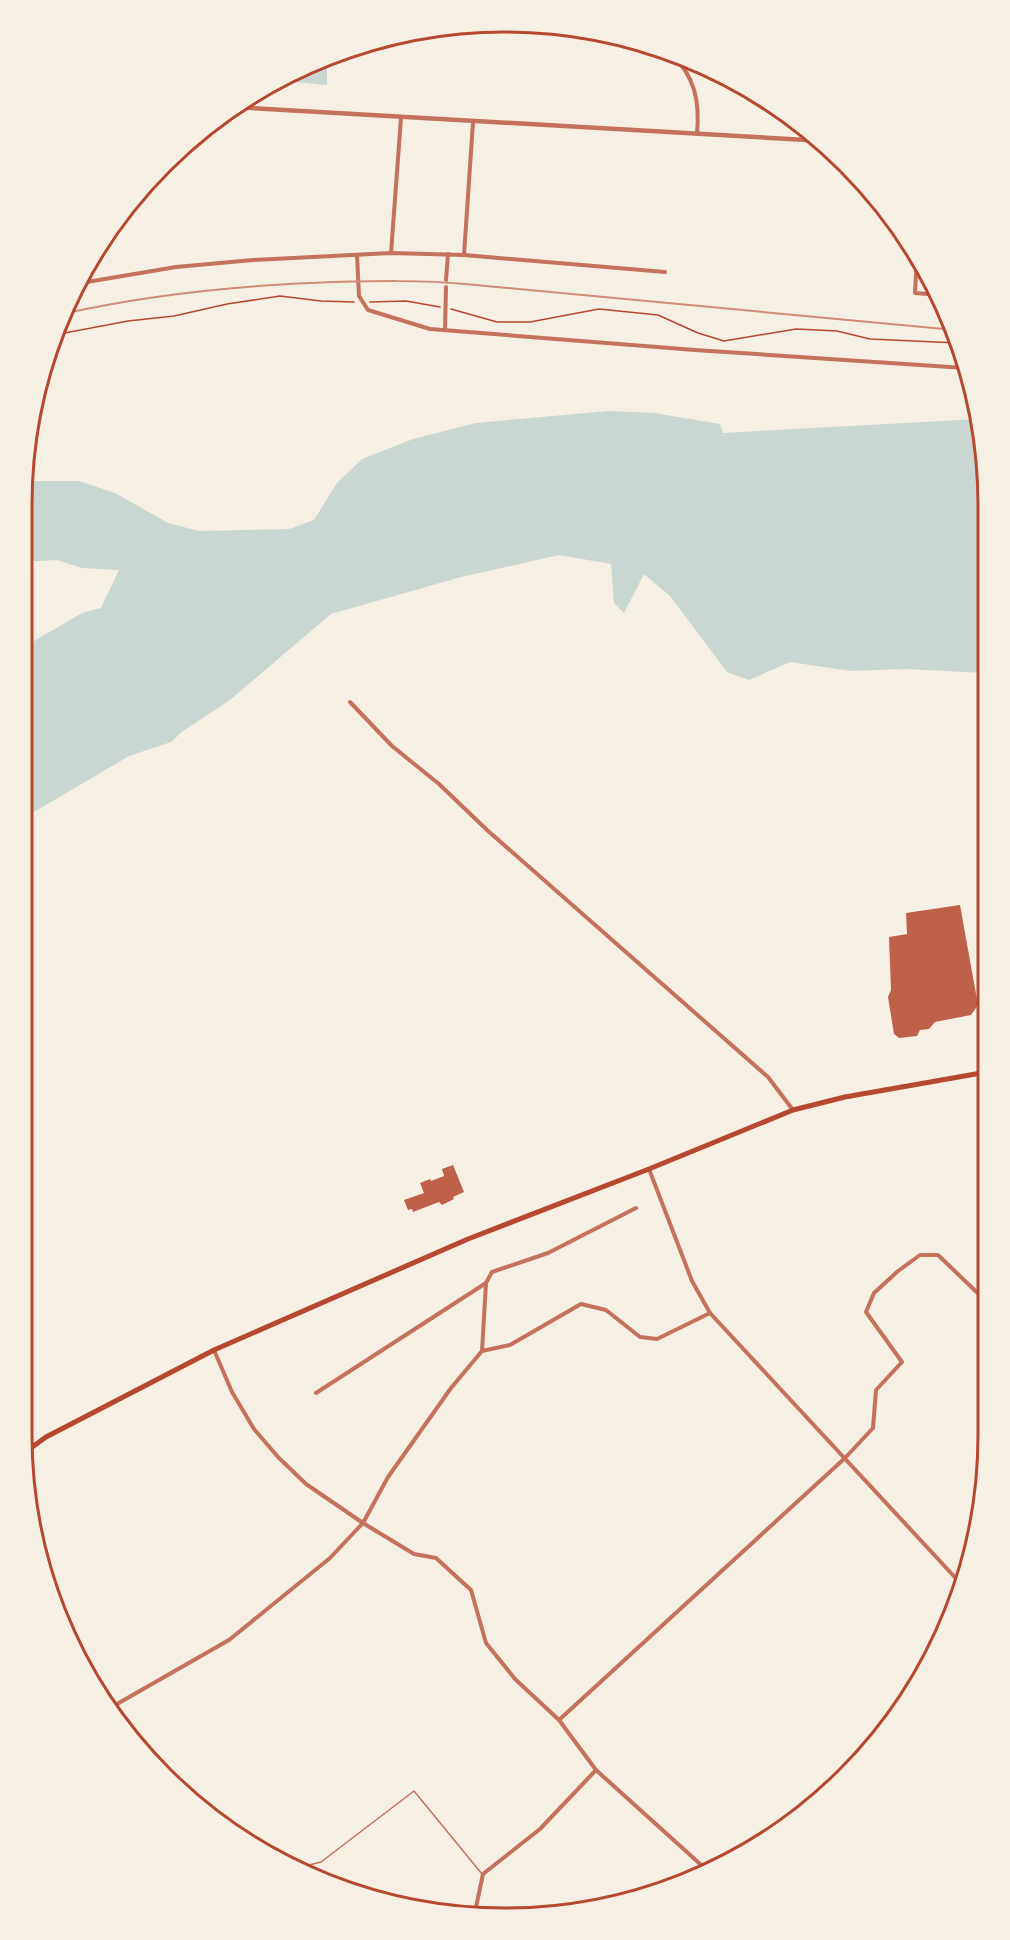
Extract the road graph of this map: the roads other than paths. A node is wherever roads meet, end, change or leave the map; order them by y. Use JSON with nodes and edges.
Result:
{"nodes":[{"id":1,"x":682,"y":66,"type":"edge"},
{"id":2,"x":247,"y":108,"type":"edge"},
{"id":3,"x":401,"y":118,"type":"junction"},
{"id":4,"x":473,"y":123,"type":"junction"},
{"id":5,"x":697,"y":134,"type":"junction"},
{"id":6,"x":806,"y":140,"type":"edge"},
{"id":7,"x":391,"y":253,"type":"junction"},
{"id":8,"x":447,"y":254,"type":"junction"},
{"id":9,"x":357,"y":255,"type":"junction"},
{"id":10,"x":464,"y":255,"type":"junction"},
{"id":11,"x":917,"y":271,"type":"edge"},
{"id":12,"x":665,"y":272,"type":"dead end"},
{"id":13,"x":446,"y":280,"type":"dead end"},
{"id":14,"x":88,"y":282,"type":"edge"},
{"id":15,"x":446,"y":287,"type":"dead end"},
{"id":16,"x":929,"y":294,"type":"edge"},
{"id":17,"x":445,"y":330,"type":"junction"},
{"id":18,"x":958,"y":368,"type":"edge"},
{"id":19,"x":350,"y":702,"type":"dead end"},
{"id":20,"x":978,"y":1074,"type":"edge"},
{"id":21,"x":793,"y":1110,"type":"junction"},
{"id":22,"x":649,"y":1169,"type":"junction"},
{"id":23,"x":636,"y":1208,"type":"dead end"},
{"id":24,"x":486,"y":1283,"type":"junction"},
{"id":25,"x":978,"y":1293,"type":"edge"},
{"id":26,"x":710,"y":1313,"type":"junction"},
{"id":27,"x":214,"y":1350,"type":"junction"},
{"id":28,"x":482,"y":1351,"type":"junction"},
{"id":29,"x":316,"y":1393,"type":"dead end"},
{"id":30,"x":32,"y":1446,"type":"edge"},
{"id":31,"x":845,"y":1458,"type":"junction"},
{"id":32,"x":363,"y":1523,"type":"junction"},
{"id":33,"x":956,"y":1578,"type":"edge"},
{"id":34,"x":116,"y":1705,"type":"edge"},
{"id":35,"x":559,"y":1720,"type":"junction"},
{"id":36,"x":596,"y":1770,"type":"junction"},
{"id":37,"x":308,"y":1865,"type":"edge"},
{"id":38,"x":702,"y":1865,"type":"edge"},
{"id":39,"x":483,"y":1874,"type":"junction"},
{"id":40,"x":476,"y":1907,"type":"edge"}],
"edges":[{"from":1,"to":5,"type":"street"},
{"from":2,"to":3,"type":"street"},
{"from":3,"to":4,"type":"street"},
{"from":3,"to":7,"type":"street"},
{"from":4,"to":5,"type":"street"},
{"from":4,"to":10,"type":"street"},
{"from":5,"to":6,"type":"street"},
{"from":7,"to":8,"type":"street"},
{"from":7,"to":9,"type":"street"},
{"from":8,"to":10,"type":"street"},
{"from":8,"to":13,"type":"street"},
{"from":9,"to":14,"type":"street"},
{"from":9,"to":17,"type":"street"},
{"from":10,"to":12,"type":"street"},
{"from":11,"to":16,"type":"street"},
{"from":15,"to":17,"type":"street"},
{"from":17,"to":18,"type":"street"},
{"from":19,"to":21,"type":"street"},
{"from":20,"to":21,"type":"main road"},
{"from":21,"to":22,"type":"main road"},
{"from":22,"to":26,"type":"street"},
{"from":22,"to":27,"type":"main road"},
{"from":23,"to":24,"type":"street"},
{"from":24,"to":28,"type":"street"},
{"from":24,"to":29,"type":"street"},
{"from":25,"to":31,"type":"street"},
{"from":26,"to":28,"type":"street"},
{"from":26,"to":31,"type":"street"},
{"from":27,"to":30,"type":"main road"},
{"from":27,"to":32,"type":"street"},
{"from":28,"to":32,"type":"street"},
{"from":31,"to":33,"type":"street"},
{"from":31,"to":35,"type":"street"},
{"from":32,"to":34,"type":"street"},
{"from":32,"to":35,"type":"street"},
{"from":35,"to":36,"type":"street"},
{"from":36,"to":38,"type":"street"},
{"from":36,"to":39,"type":"street"},
{"from":37,"to":39,"type":"lane"},
{"from":39,"to":40,"type":"street"}]}
